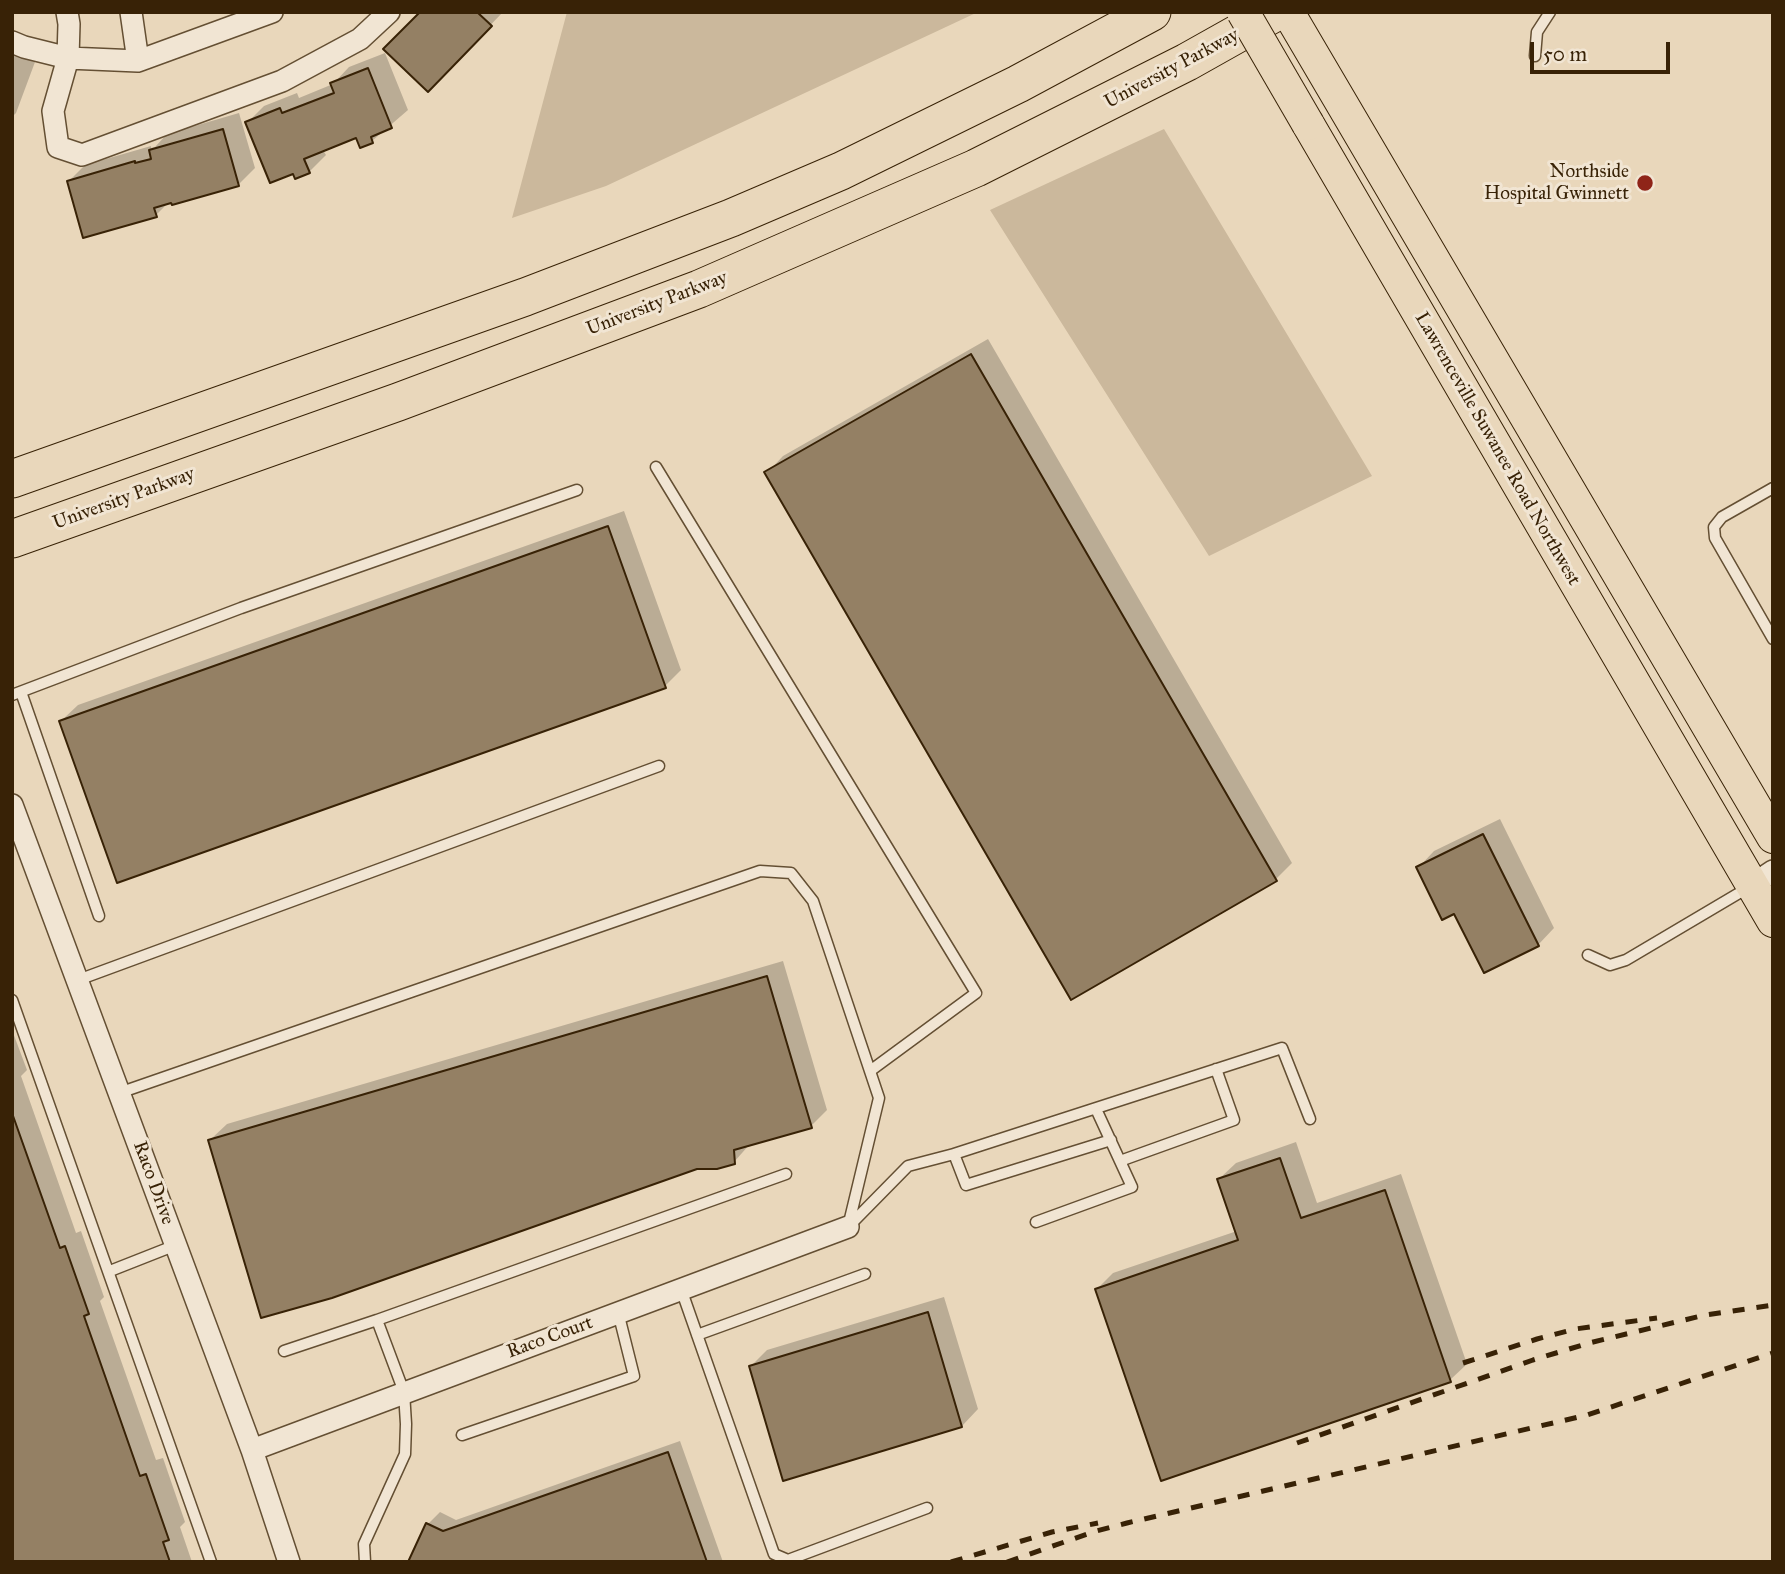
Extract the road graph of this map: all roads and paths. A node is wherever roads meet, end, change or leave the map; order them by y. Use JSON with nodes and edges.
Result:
{"nodes":[{"id":1,"x":67,"y":12,"type":"edge"},
{"id":2,"x":131,"y":12,"type":"edge"},
{"id":3,"x":272,"y":12,"type":"edge"},
{"id":4,"x":389,"y":12,"type":"edge"},
{"id":5,"x":1152,"y":12,"type":"edge"},
{"id":6,"x":1243,"y":12,"type":"edge"},
{"id":7,"x":1276,"y":12,"type":"edge"},
{"id":8,"x":1288,"y":12,"type":"edge"},
{"id":9,"x":1550,"y":12,"type":"edge"},
{"id":10,"x":12,"y":42,"type":"edge"},
{"id":11,"x":1535,"y":56,"type":"dead end"},
{"id":12,"x":68,"y":58,"type":"junction"},
{"id":13,"x":138,"y":61,"type":"junction"},
{"id":14,"x":656,"y":467,"type":"dead end"},
{"id":15,"x":12,"y":479,"type":"edge"},
{"id":16,"x":158,"y":487,"type":"junction"},
{"id":17,"x":1773,"y":488,"type":"edge"},
{"id":18,"x":577,"y":490,"type":"dead end"},
{"id":19,"x":12,"y":539,"type":"edge"},
{"id":20,"x":12,"y":558,"type":"edge"},
{"id":21,"x":1773,"y":639,"type":"edge"},
{"id":22,"x":17,"y":693,"type":"edge"},
{"id":23,"x":659,"y":766,"type":"dead end"},
{"id":24,"x":12,"y":805,"type":"edge"},
{"id":25,"x":1773,"y":837,"type":"edge"},
{"id":26,"x":1762,"y":878,"type":"edge"},
{"id":27,"x":99,"y":916,"type":"dead end"},
{"id":28,"x":1773,"y":921,"type":"edge"},
{"id":29,"x":1588,"y":955,"type":"dead end"},
{"id":30,"x":78,"y":981,"type":"junction"},
{"id":31,"x":12,"y":1000,"type":"edge"},
{"id":32,"x":1216,"y":1069,"type":"junction"},
{"id":33,"x":870,"y":1071,"type":"junction"},
{"id":34,"x":119,"y":1093,"type":"junction"},
{"id":35,"x":1096,"y":1109,"type":"junction"},
{"id":36,"x":1310,"y":1119,"type":"dead end"},
{"id":37,"x":1111,"y":1140,"type":"junction"},
{"id":38,"x":954,"y":1154,"type":"junction"},
{"id":39,"x":1120,"y":1161,"type":"junction"},
{"id":40,"x":786,"y":1174,"type":"dead end"},
{"id":41,"x":1036,"y":1222,"type":"dead end"},
{"id":42,"x":848,"y":1227,"type":"junction"},
{"id":43,"x":176,"y":1245,"type":"junction"},
{"id":44,"x":110,"y":1270,"type":"junction"},
{"id":45,"x":865,"y":1274,"type":"dead end"},
{"id":46,"x":681,"y":1289,"type":"junction"},
{"id":47,"x":618,"y":1312,"type":"junction"},
{"id":48,"x":377,"y":1320,"type":"junction"},
{"id":49,"x":697,"y":1335,"type":"junction"},
{"id":50,"x":284,"y":1351,"type":"dead end"},
{"id":51,"x":404,"y":1392,"type":"junction"},
{"id":52,"x":462,"y":1436,"type":"dead end"},
{"id":53,"x":252,"y":1450,"type":"junction"},
{"id":54,"x":927,"y":1508,"type":"dead end"},
{"id":55,"x":211,"y":1562,"type":"edge"},
{"id":56,"x":289,"y":1562,"type":"edge"},
{"id":57,"x":365,"y":1562,"type":"edge"}],
"edges":[{"from":1,"to":12,"type":"street"},
{"from":2,"to":13,"type":"street"},
{"from":3,"to":13,"type":"street"},
{"from":4,"to":12,"type":"street"},
{"from":5,"to":15,"type":"highway"},
{"from":6,"to":26,"type":"main road","name":"Lawrenceville Suwanee Road Northwest","bridge":true},
{"from":7,"to":16,"type":"highway","name":"University Parkway"},
{"from":8,"to":25,"type":"main road","name":"Lawrenceville Suwanee Road Northwest"},
{"from":9,"to":11,"type":"lane"},
{"from":10,"to":12,"type":"street"},
{"from":12,"to":13,"type":"street"},
{"from":14,"to":33,"type":"lane"},
{"from":16,"to":19,"type":"highway","name":"University Parkway"},
{"from":16,"to":20,"type":"highway"},
{"from":17,"to":21,"type":"lane"},
{"from":18,"to":22,"type":"lane"},
{"from":22,"to":27,"type":"lane"},
{"from":23,"to":30,"type":"lane"},
{"from":24,"to":30,"type":"street","name":"Raco Drive"},
{"from":26,"to":28,"type":"main road","name":"Lawrenceville Suwanee Road Northwest"},
{"from":26,"to":29,"type":"lane"},
{"from":30,"to":34,"type":"street","name":"Raco Drive"},
{"from":31,"to":44,"type":"lane"},
{"from":32,"to":35,"type":"lane"},
{"from":32,"to":36,"type":"lane"},
{"from":32,"to":39,"type":"lane"},
{"from":33,"to":34,"type":"lane"},
{"from":33,"to":42,"type":"lane"},
{"from":34,"to":43,"type":"street","name":"Raco Drive"},
{"from":35,"to":37,"type":"lane"},
{"from":35,"to":38,"type":"lane"},
{"from":37,"to":38,"type":"lane"},
{"from":37,"to":39,"type":"lane"},
{"from":38,"to":42,"type":"lane"},
{"from":39,"to":41,"type":"lane"},
{"from":40,"to":48,"type":"lane"},
{"from":42,"to":46,"type":"street","name":"Raco Court"},
{"from":43,"to":44,"type":"lane"},
{"from":43,"to":53,"type":"street","name":"Raco Drive"},
{"from":44,"to":55,"type":"lane"},
{"from":45,"to":49,"type":"lane"},
{"from":46,"to":47,"type":"street","name":"Raco Court"},
{"from":46,"to":49,"type":"lane"},
{"from":47,"to":51,"type":"street","name":"Raco Court"},
{"from":47,"to":52,"type":"lane"},
{"from":48,"to":50,"type":"lane"},
{"from":48,"to":51,"type":"lane"},
{"from":49,"to":54,"type":"lane"},
{"from":51,"to":53,"type":"street","name":"Raco Court"},
{"from":51,"to":57,"type":"lane"},
{"from":53,"to":56,"type":"street","name":"Raco Drive"}]}
